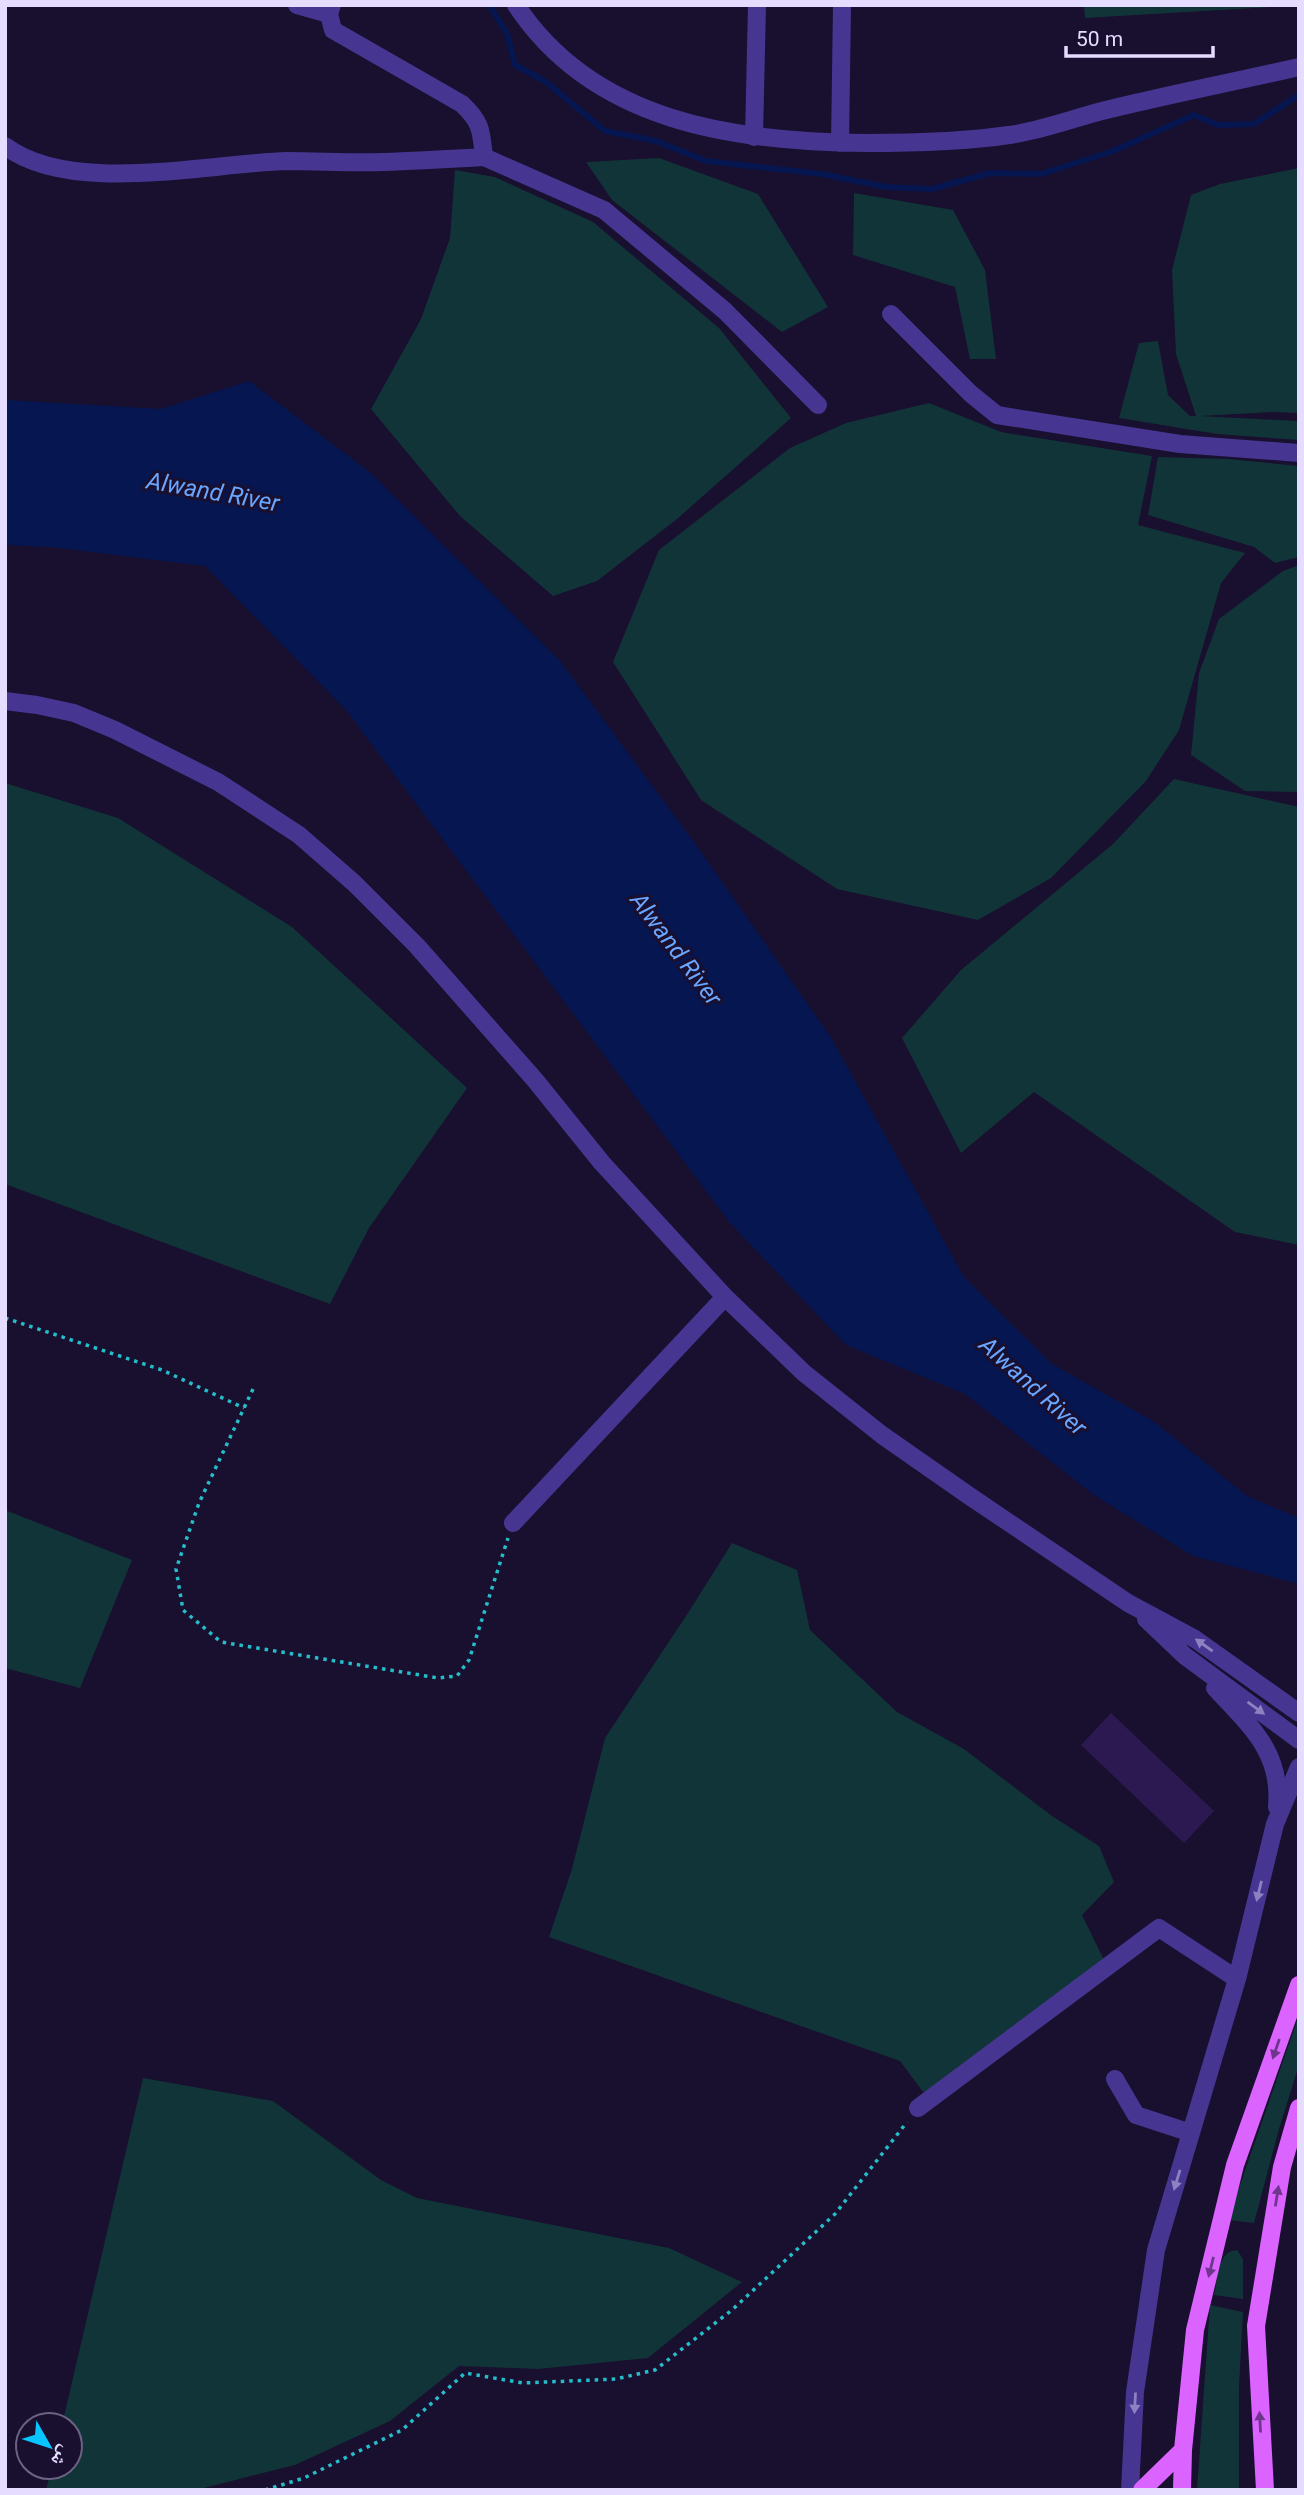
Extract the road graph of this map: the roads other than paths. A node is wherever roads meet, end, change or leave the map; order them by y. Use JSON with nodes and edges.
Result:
{"nodes":[{"id":1,"x":297,"y":5,"type":"edge"},
{"id":2,"x":516,"y":5,"type":"edge"},
{"id":3,"x":757,"y":5,"type":"edge"},
{"id":4,"x":842,"y":5,"type":"edge"},
{"id":5,"x":331,"y":10,"type":"edge"},
{"id":6,"x":1299,"y":67,"type":"edge"},
{"id":7,"x":754,"y":137,"type":"junction"},
{"id":8,"x":840,"y":143,"type":"junction"},
{"id":9,"x":5,"y":146,"type":"edge"},
{"id":10,"x":484,"y":157,"type":"junction"},
{"id":11,"x":891,"y":314,"type":"dead end"},
{"id":12,"x":818,"y":405,"type":"dead end"},
{"id":13,"x":1299,"y":453,"type":"edge"},
{"id":14,"x":5,"y":701,"type":"edge"},
{"id":15,"x":725,"y":1297,"type":"junction"},
{"id":16,"x":513,"y":1523,"type":"road end"},
{"id":17,"x":1128,"y":1603,"type":"junction"},
{"id":18,"x":1185,"y":1656,"type":"junction"},
{"id":19,"x":1299,"y":1713,"type":"edge"},
{"id":20,"x":1299,"y":1740,"type":"edge"},
{"id":21,"x":1299,"y":1768,"type":"edge"},
{"id":22,"x":1275,"y":1824,"type":"junction"},
{"id":23,"x":1237,"y":1979,"type":"junction"},
{"id":24,"x":1299,"y":1985,"type":"edge"},
{"id":25,"x":1115,"y":2079,"type":"dead end"},
{"id":26,"x":918,"y":2108,"type":"road end"},
{"id":27,"x":1299,"y":2108,"type":"edge"},
{"id":28,"x":1191,"y":2133,"type":"junction"},
{"id":29,"x":1183,"y":2450,"type":"junction"},
{"id":30,"x":1130,"y":2490,"type":"edge"},
{"id":31,"x":1142,"y":2490,"type":"edge"},
{"id":32,"x":1182,"y":2490,"type":"edge"},
{"id":33,"x":1265,"y":2490,"type":"edge"}],
"edges":[{"from":1,"to":5,"type":"street"},
{"from":2,"to":7,"type":"street"},
{"from":3,"to":7,"type":"street"},
{"from":4,"to":8,"type":"street"},
{"from":5,"to":10,"type":"street"},
{"from":6,"to":8,"type":"street"},
{"from":7,"to":8,"type":"street"},
{"from":9,"to":10,"type":"street"},
{"from":10,"to":12,"type":"street"},
{"from":11,"to":13,"type":"street"},
{"from":14,"to":15,"type":"street"},
{"from":15,"to":16,"type":"street"},
{"from":15,"to":17,"type":"street"},
{"from":17,"to":18,"type":"street"},
{"from":19,"to":17,"type":"street","one_way":true},
{"from":18,"to":20,"type":"street","one_way":true},
{"from":18,"to":22,"type":"street"},
{"from":21,"to":22,"type":"street"},
{"from":22,"to":23,"type":"street","one_way":true},
{"from":23,"to":26,"type":"street"},
{"from":23,"to":28,"type":"street"},
{"from":24,"to":29,"type":"main road","one_way":true},
{"from":25,"to":28,"type":"street"},
{"from":33,"to":27,"type":"main road","one_way":true},
{"from":28,"to":30,"type":"street","one_way":true},
{"from":29,"to":31,"type":"main road"},
{"from":29,"to":32,"type":"main road"}]}
